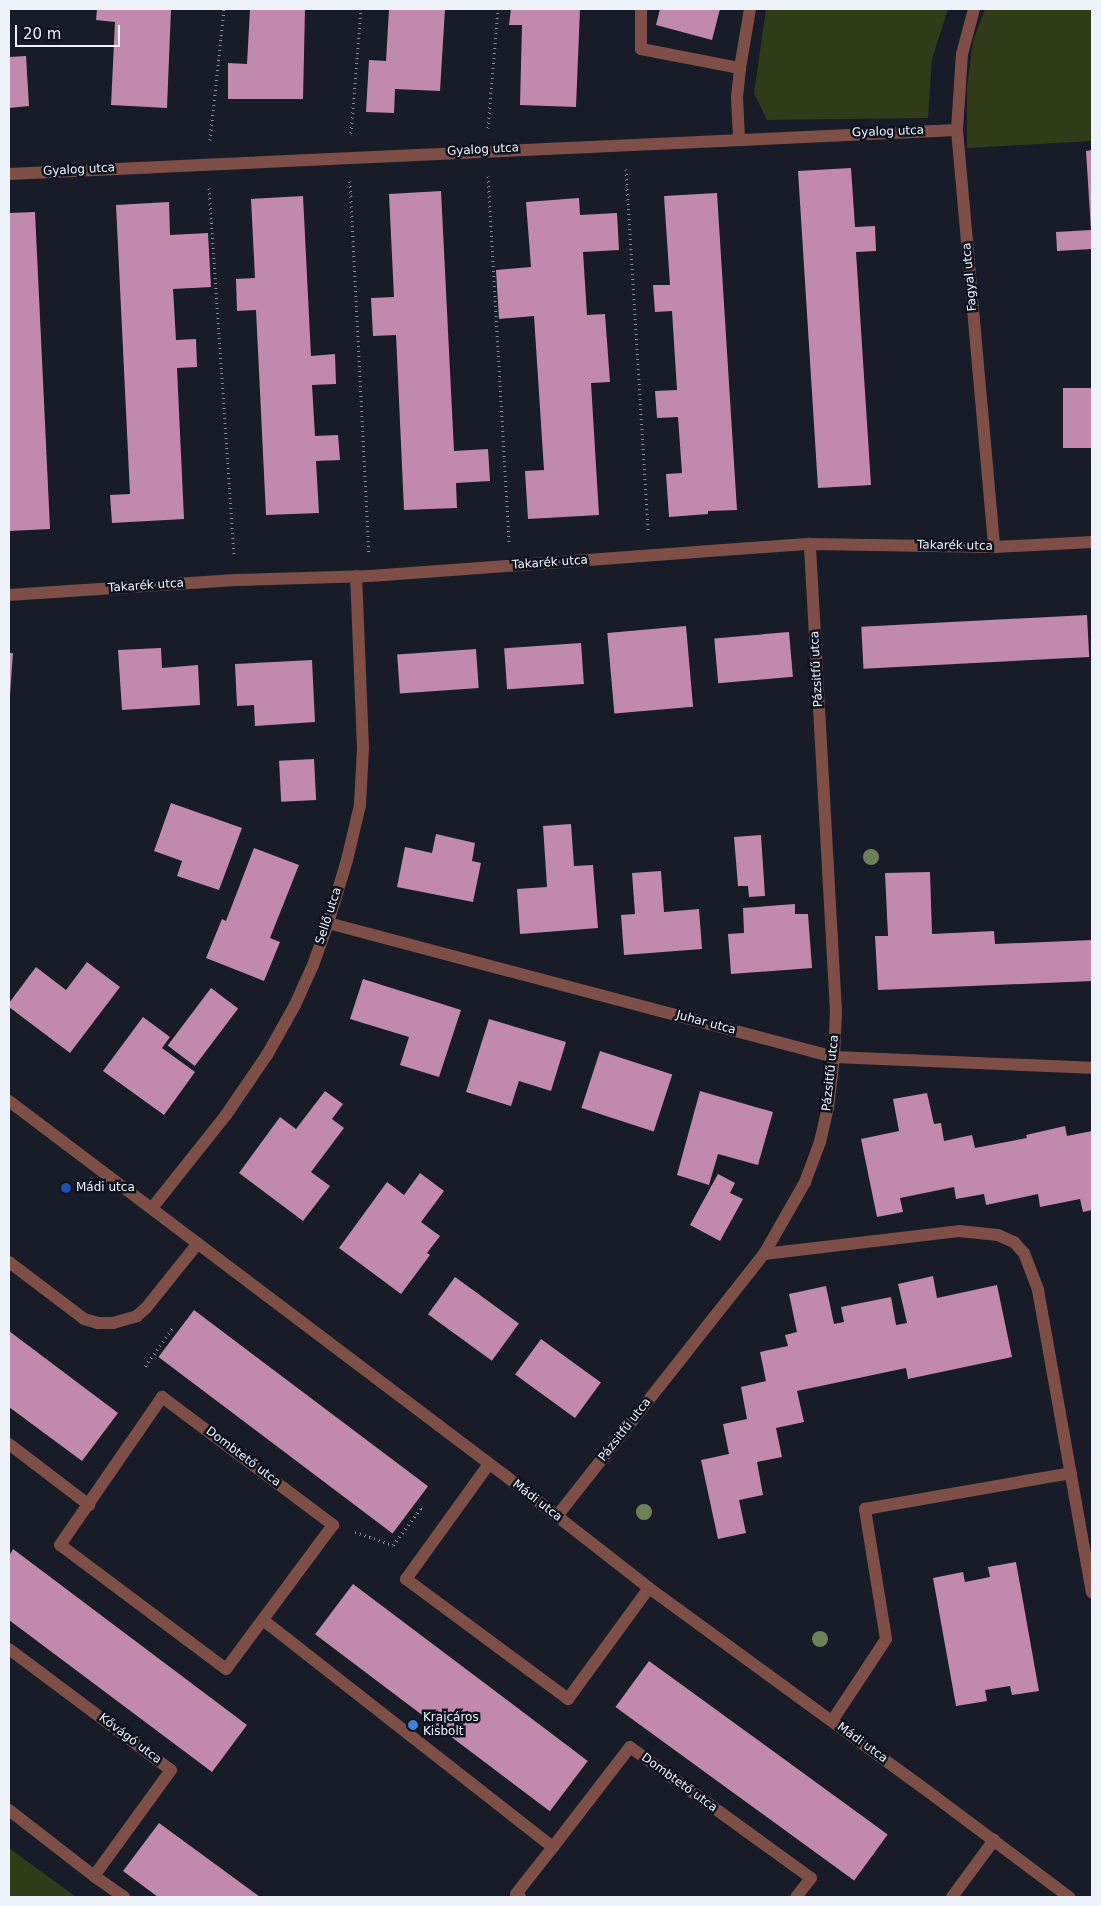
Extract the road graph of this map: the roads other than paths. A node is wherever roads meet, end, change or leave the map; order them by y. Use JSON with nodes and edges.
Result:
{"nodes":[{"id":1,"x":641,"y":9,"type":"edge"},
{"id":2,"x":750,"y":9,"type":"edge"},
{"id":3,"x":974,"y":9,"type":"edge"},
{"id":4,"x":740,"y":68,"type":"junction"},
{"id":5,"x":958,"y":130,"type":"junction"},
{"id":6,"x":739,"y":138,"type":"junction"},
{"id":7,"x":9,"y":174,"type":"edge"},
{"id":8,"x":1092,"y":542,"type":"edge"},
{"id":9,"x":810,"y":544,"type":"junction"},
{"id":10,"x":994,"y":547,"type":"junction"},
{"id":11,"x":356,"y":576,"type":"junction"},
{"id":12,"x":9,"y":595,"type":"edge"},
{"id":13,"x":328,"y":923,"type":"junction"},
{"id":14,"x":834,"y":1057,"type":"junction"},
{"id":15,"x":1092,"y":1068,"type":"edge"},
{"id":16,"x":9,"y":1101,"type":"edge"},
{"id":17,"x":152,"y":1208,"type":"junction"},
{"id":18,"x":198,"y":1243,"type":"junction"},
{"id":19,"x":764,"y":1254,"type":"junction"},
{"id":20,"x":9,"y":1262,"type":"edge"},
{"id":21,"x":9,"y":1444,"type":"edge"},
{"id":22,"x":489,"y":1464,"type":"junction"},
{"id":23,"x":1071,"y":1473,"type":"junction"},
{"id":24,"x":89,"y":1505,"type":"junction"},
{"id":25,"x":557,"y":1516,"type":"junction"},
{"id":26,"x":649,"y":1588,"type":"junction"},
{"id":27,"x":1092,"y":1592,"type":"edge"},
{"id":28,"x":263,"y":1620,"type":"junction"},
{"id":29,"x":9,"y":1648,"type":"edge"},
{"id":30,"x":832,"y":1721,"type":"junction"},
{"id":31,"x":9,"y":1810,"type":"edge"},
{"id":32,"x":994,"y":1840,"type":"junction"},
{"id":33,"x":554,"y":1847,"type":"junction"},
{"id":34,"x":94,"y":1876,"type":"junction"},
{"id":35,"x":124,"y":1897,"type":"edge"},
{"id":36,"x":520,"y":1897,"type":"edge"},
{"id":37,"x":796,"y":1897,"type":"edge"},
{"id":38,"x":952,"y":1897,"type":"edge"},
{"id":39,"x":1069,"y":1897,"type":"edge"}],
"edges":[{"from":1,"to":4,"type":"street"},
{"from":2,"to":4,"type":"street"},
{"from":3,"to":5,"type":"street","name":"Fagyal utca"},
{"from":4,"to":6,"type":"street"},
{"from":5,"to":6,"type":"street","name":"Gyalog utca"},
{"from":5,"to":10,"type":"street","name":"Fagyal utca"},
{"from":6,"to":7,"type":"street","name":"Gyalog utca"},
{"from":8,"to":10,"type":"street","name":"Takarék utca"},
{"from":9,"to":10,"type":"street","name":"Takarék utca"},
{"from":9,"to":11,"type":"street","name":"Takarék utca"},
{"from":9,"to":14,"type":"street","name":"Pázsitfű utca"},
{"from":11,"to":12,"type":"street","name":"Takarék utca"},
{"from":11,"to":13,"type":"street","name":"Sellő utca"},
{"from":13,"to":14,"type":"street","name":"Juhar utca"},
{"from":13,"to":17,"type":"street","name":"Sellő utca"},
{"from":14,"to":15,"type":"street","name":"Juhar utca"},
{"from":14,"to":19,"type":"street","name":"Pázsitfű utca"},
{"from":16,"to":17,"type":"street","name":"Mádi utca"},
{"from":17,"to":18,"type":"street","name":"Mádi utca"},
{"from":18,"to":20,"type":"street"},
{"from":18,"to":22,"type":"street","name":"Mádi utca"},
{"from":19,"to":23,"type":"street"},
{"from":19,"to":25,"type":"street","name":"Pázsitfű utca"},
{"from":21,"to":24,"type":"street"},
{"from":22,"to":25,"type":"street","name":"Mádi utca"},
{"from":22,"to":26,"type":"street"},
{"from":23,"to":27,"type":"street"},
{"from":23,"to":30,"type":"street"},
{"from":24,"to":28,"type":"street","name":"Dombtető utca"},
{"from":24,"to":28,"type":"street","name":"Dombtető utca"},
{"from":25,"to":26,"type":"street","name":"Mádi utca"},
{"from":26,"to":30,"type":"street","name":"Mádi utca"},
{"from":28,"to":33,"type":"street"},
{"from":29,"to":34,"type":"street","name":"Kővágó utca"},
{"from":30,"to":32,"type":"street","name":"Mádi utca"},
{"from":31,"to":34,"type":"street"},
{"from":32,"to":38,"type":"street"},
{"from":32,"to":39,"type":"street","name":"Mádi utca"},
{"from":33,"to":36,"type":"street","name":"Dombtető utca"},
{"from":33,"to":37,"type":"street","name":"Dombtető utca"},
{"from":34,"to":35,"type":"street"}]}
